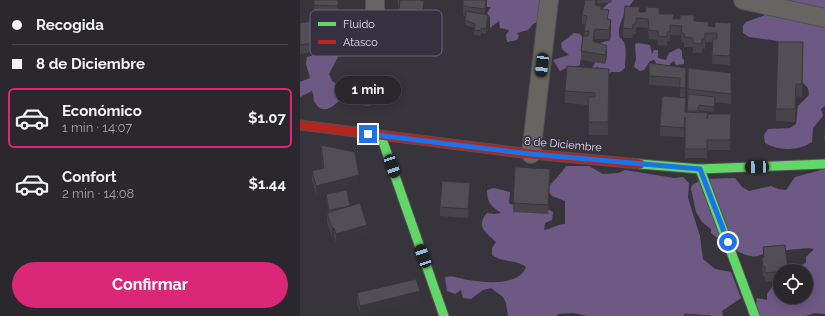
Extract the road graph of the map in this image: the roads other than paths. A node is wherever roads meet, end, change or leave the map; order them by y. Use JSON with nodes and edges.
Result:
{"nodes":[{"id":1,"x":549,"y":0,"type":"edge"},
{"id":2,"x":743,"y":0,"type":"edge"},
{"id":3,"x":825,"y":18,"type":"edge"},
{"id":4,"x":300,"y":125,"type":"edge"},
{"id":5,"x":381,"y":136,"type":"junction"},
{"id":6,"x":531,"y":154,"type":"junction"},
{"id":7,"x":825,"y":164,"type":"edge"},
{"id":8,"x":700,"y":169,"type":"junction"},
{"id":9,"x":444,"y":316,"type":"edge"},
{"id":10,"x":755,"y":316,"type":"edge"}],
"edges":[{"from":1,"to":6,"type":"street"},
{"from":2,"to":3,"type":"street"},
{"from":4,"to":5,"type":"street","name":"8 de Diciembre"},
{"from":5,"to":6,"type":"street","name":"8 de Diciembre"},
{"from":5,"to":9,"type":"street"},
{"from":6,"to":8,"type":"street","name":"8 de Diciembre"},
{"from":7,"to":8,"type":"street","name":"8 de Diciembre"},
{"from":8,"to":10,"type":"street"}]}
